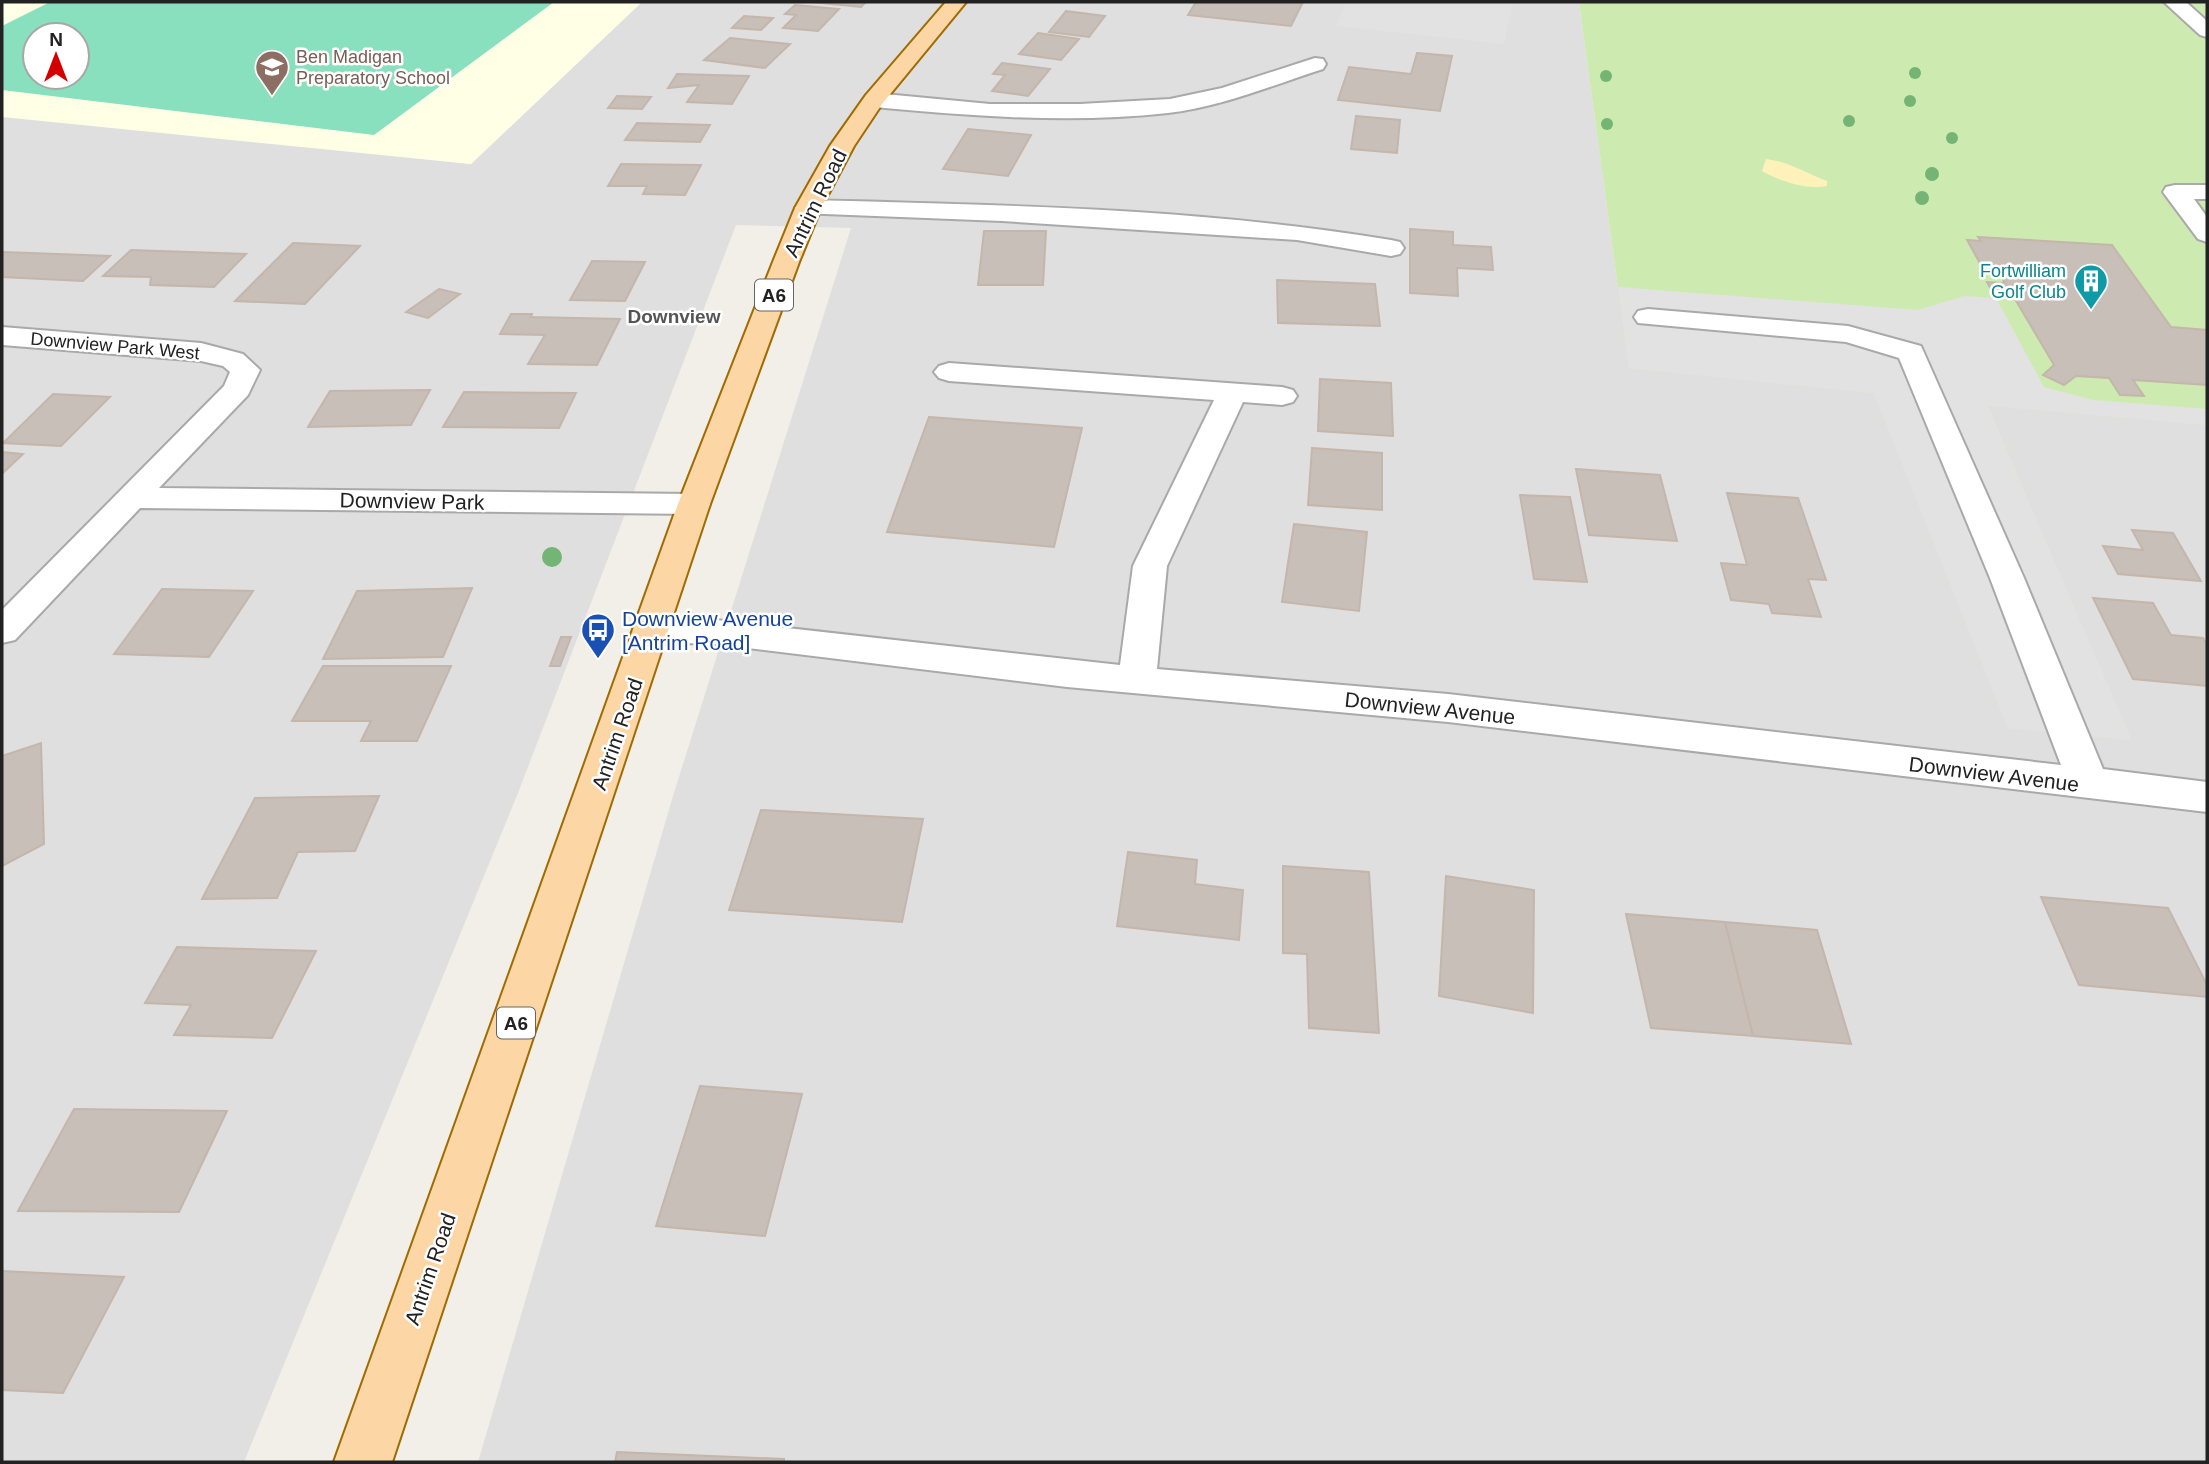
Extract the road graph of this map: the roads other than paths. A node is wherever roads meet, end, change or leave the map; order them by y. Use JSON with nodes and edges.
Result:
{"nodes":[{"id":1,"x":956,"y":2,"type":"edge"},
{"id":2,"x":2174,"y":2,"type":"edge"},
{"id":3,"x":2207,"y":32,"type":"edge"},
{"id":4,"x":1315,"y":64,"type":"dead end"},
{"id":5,"x":874,"y":100,"type":"junction"},
{"id":6,"x":2207,"y":192,"type":"edge"},
{"id":7,"x":808,"y":208,"type":"junction"},
{"id":8,"x":2207,"y":234,"type":"edge"},
{"id":9,"x":1391,"y":248,"type":"dead end"},
{"id":10,"x":1648,"y":317,"type":"dead end"},
{"id":11,"x":2,"y":337,"type":"edge"},
{"id":12,"x":949,"y":372,"type":"dead end"},
{"id":13,"x":1232,"y":393,"type":"junction"},
{"id":14,"x":1282,"y":396,"type":"dead end"},
{"id":15,"x":130,"y":499,"type":"junction"},
{"id":16,"x":694,"y":503,"type":"junction"},
{"id":17,"x":2,"y":631,"type":"edge"},
{"id":18,"x":653,"y":632,"type":"junction"},
{"id":19,"x":1137,"y":680,"type":"junction"},
{"id":20,"x":2089,"y":785,"type":"junction"},
{"id":21,"x":2207,"y":797,"type":"edge"},
{"id":22,"x":363,"y":1462,"type":"edge"}],
"edges":[{"from":1,"to":5,"type":"main road","name":"Antrim Road","number":"A6"},
{"from":2,"to":3,"type":"street"},
{"from":4,"to":5,"type":"street"},
{"from":5,"to":7,"type":"main road","name":"Antrim Road","number":"A6"},
{"from":6,"to":8,"type":"street"},
{"from":7,"to":9,"type":"street"},
{"from":7,"to":16,"type":"main road","name":"Antrim Road","number":"A6"},
{"from":10,"to":20,"type":"street"},
{"from":11,"to":15,"type":"street","name":"Downview Park West"},
{"from":12,"to":13,"type":"street"},
{"from":13,"to":14,"type":"street"},
{"from":13,"to":19,"type":"street"},
{"from":15,"to":16,"type":"street","name":"Downview Park"},
{"from":15,"to":17,"type":"street"},
{"from":16,"to":18,"type":"main road","name":"Antrim Road","number":"A6"},
{"from":18,"to":19,"type":"street","name":"Downview Avenue"},
{"from":18,"to":22,"type":"main road","name":"Antrim Road","number":"A6"},
{"from":19,"to":20,"type":"street","name":"Downview Avenue"},
{"from":20,"to":21,"type":"street","name":"Downview Avenue"}]}
